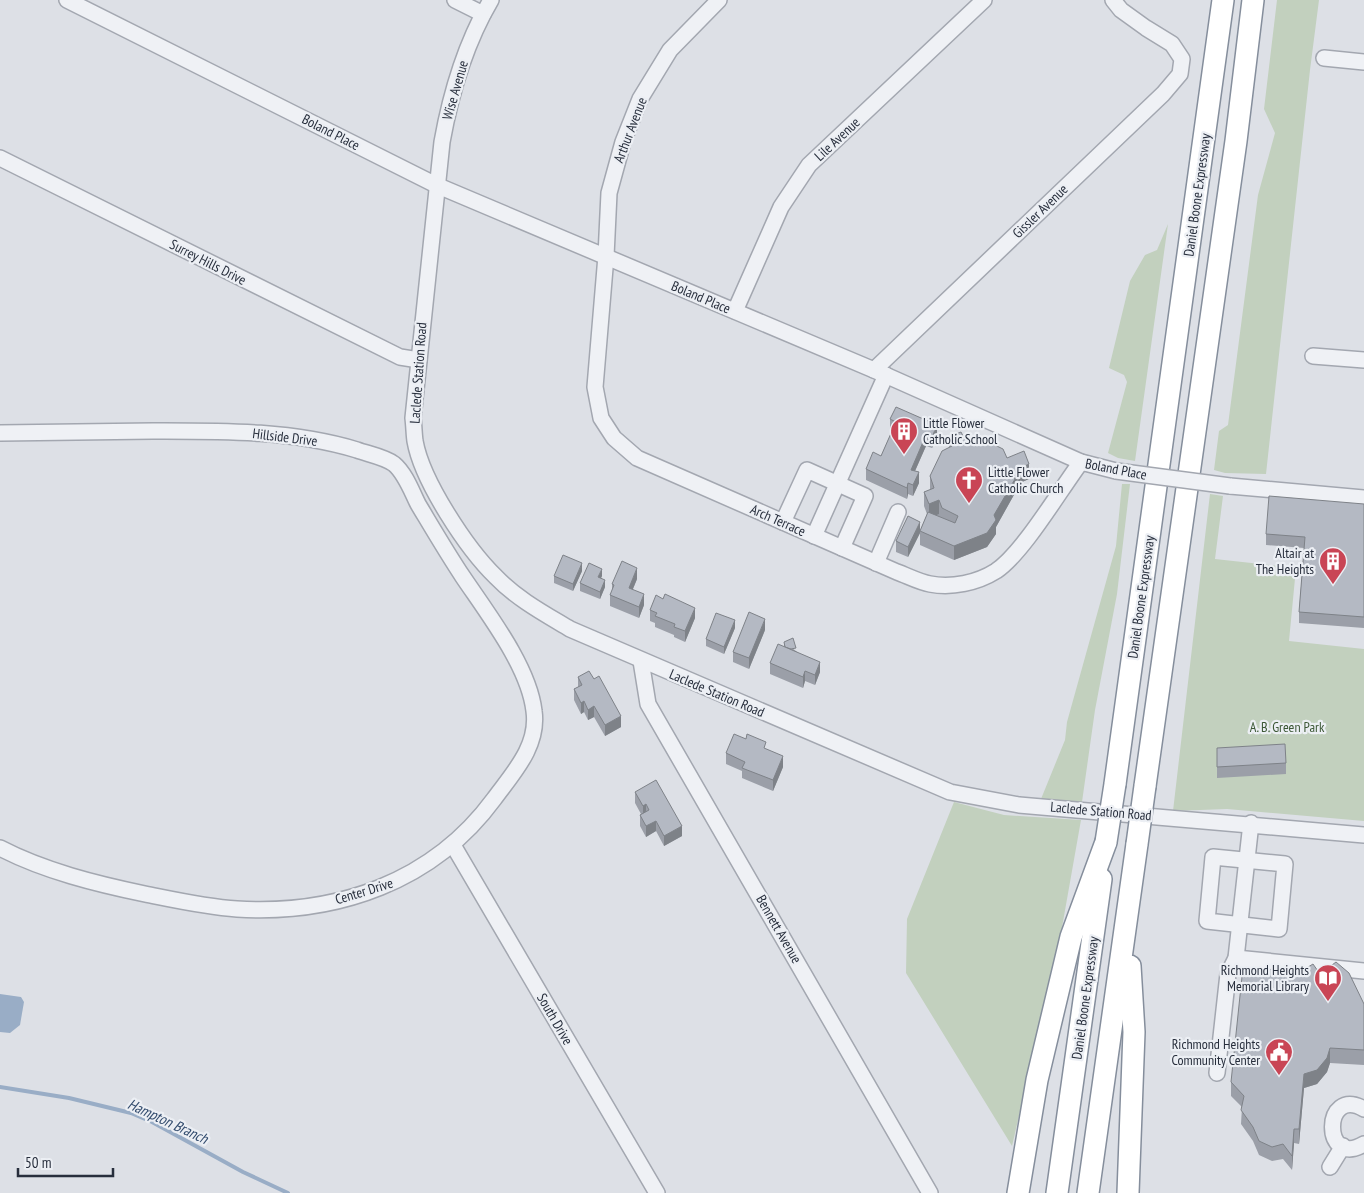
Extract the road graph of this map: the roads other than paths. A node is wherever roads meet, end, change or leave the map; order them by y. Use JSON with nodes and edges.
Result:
{"nodes":[{"id":1,"x":67,"y":0,"type":"edge"},
{"id":2,"x":454,"y":0,"type":"edge"},
{"id":3,"x":491,"y":0,"type":"edge"},
{"id":4,"x":719,"y":0,"type":"edge"},
{"id":5,"x":984,"y":0,"type":"edge"},
{"id":6,"x":1113,"y":0,"type":"edge"},
{"id":7,"x":1222,"y":0,"type":"edge"},
{"id":8,"x":1254,"y":0,"type":"edge"},
{"id":9,"x":483,"y":14,"type":"junction"},
{"id":10,"x":1324,"y":58,"type":"dead end"},
{"id":11,"x":1364,"y":62,"type":"edge"},
{"id":12,"x":0,"y":158,"type":"edge"},
{"id":13,"x":436,"y":185,"type":"junction"},
{"id":14,"x":606,"y":256,"type":"junction"},
{"id":15,"x":735,"y":311,"type":"junction"},
{"id":16,"x":1313,"y":356,"type":"dead end"},
{"id":17,"x":419,"y":360,"type":"junction"},
{"id":18,"x":1364,"y":360,"type":"edge"},
{"id":19,"x":880,"y":372,"type":"junction"},
{"id":20,"x":0,"y":433,"type":"edge"},
{"id":21,"x":1081,"y":462,"type":"junction"},
{"id":22,"x":838,"y":483,"type":"junction"},
{"id":23,"x":1364,"y":498,"type":"edge"},
{"id":24,"x":898,"y":512,"type":"dead end"},
{"id":25,"x":783,"y":522,"type":"junction"},
{"id":26,"x":814,"y":536,"type":"junction"},
{"id":27,"x":842,"y":548,"type":"junction"},
{"id":28,"x":876,"y":563,"type":"junction"},
{"id":29,"x":487,"y":610,"type":"joint"},
{"id":30,"x":641,"y":661,"type":"junction"},
{"id":31,"x":1251,"y":824,"type":"junction"},
{"id":32,"x":1364,"y":835,"type":"edge"},
{"id":33,"x":1106,"y":842,"type":"junction"},
{"id":34,"x":453,"y":845,"type":"junction"},
{"id":35,"x":0,"y":848,"type":"edge"},
{"id":36,"x":1246,"y":861,"type":"junction"},
{"id":37,"x":1126,"y":920,"type":"junction"},
{"id":38,"x":1240,"y":925,"type":"junction"},
{"id":39,"x":1236,"y":958,"type":"junction"},
{"id":40,"x":1364,"y":971,"type":"edge"},
{"id":41,"x":1217,"y":1073,"type":"dead end"},
{"id":42,"x":1364,"y":1110,"type":"edge"},
{"id":43,"x":1364,"y":1144,"type":"edge"},
{"id":44,"x":1343,"y":1146,"type":"junction"},
{"id":45,"x":1330,"y":1167,"type":"dead end"},
{"id":46,"x":657,"y":1193,"type":"edge"},
{"id":47,"x":930,"y":1193,"type":"edge"},
{"id":48,"x":1018,"y":1193,"type":"edge"},
{"id":49,"x":1057,"y":1193,"type":"edge"},
{"id":50,"x":1088,"y":1193,"type":"edge"},
{"id":51,"x":1128,"y":1193,"type":"edge"}],
"edges":[{"from":1,"to":13,"type":"street","name":"Boland Place"},
{"from":2,"to":9,"type":"street"},
{"from":3,"to":9,"type":"street","name":"Wise Avenue"},
{"from":4,"to":14,"type":"street","name":"Arthur Avenue"},
{"from":5,"to":15,"type":"street","name":"Lile Avenue"},
{"from":6,"to":19,"type":"street","name":"Gissler Avenue"},
{"from":7,"to":33,"type":"highway","name":"Daniel Boone Expressway","bridge":true},
{"from":8,"to":37,"type":"highway","bridge":true},
{"from":9,"to":13,"type":"street","name":"Wise Avenue"},
{"from":10,"to":11,"type":"street"},
{"from":12,"to":17,"type":"street","name":"Surrey Hills Drive"},
{"from":13,"to":14,"type":"street","name":"Boland Place"},
{"from":13,"to":17,"type":"street","name":"Laclede Station Road"},
{"from":14,"to":15,"type":"street","name":"Boland Place"},
{"from":14,"to":25,"type":"street","name":"Arch Terrace"},
{"from":15,"to":19,"type":"street","name":"Boland Place"},
{"from":16,"to":18,"type":"street"},
{"from":17,"to":30,"type":"street","name":"Laclede Station Road"},
{"from":19,"to":21,"type":"street","name":"Boland Place"},
{"from":19,"to":22,"type":"street"},
{"from":20,"to":29,"type":"street","name":"Hillside Drive"},
{"from":21,"to":23,"type":"street","name":"Boland Place","bridge":true},
{"from":21,"to":28,"type":"street","name":"Arch Terrace"},
{"from":22,"to":25,"type":"street"},
{"from":22,"to":26,"type":"street"},
{"from":22,"to":27,"type":"street"},
{"from":24,"to":28,"type":"street"},
{"from":25,"to":26,"type":"street","name":"Arch Terrace"},
{"from":26,"to":27,"type":"street","name":"Arch Terrace"},
{"from":27,"to":28,"type":"street","name":"Arch Terrace"},
{"from":29,"to":34,"type":"street","name":"Center Drive"},
{"from":30,"to":31,"type":"street","name":"Laclede Station Road"},
{"from":30,"to":47,"type":"street","name":"Bennett Avenue"},
{"from":31,"to":32,"type":"street","name":"Laclede Station Road"},
{"from":31,"to":36,"type":"street"},
{"from":33,"to":48,"type":"highway"},
{"from":33,"to":49,"type":"highway","name":"Daniel Boone Expressway"},
{"from":34,"to":35,"type":"street","name":"Center Drive"},
{"from":34,"to":46,"type":"street","name":"South Drive"},
{"from":36,"to":38,"type":"street"},
{"from":36,"to":38,"type":"street"},
{"from":36,"to":38,"type":"street"},
{"from":37,"to":50,"type":"highway"},
{"from":37,"to":51,"type":"highway"},
{"from":38,"to":39,"type":"street"},
{"from":39,"to":40,"type":"street"},
{"from":39,"to":41,"type":"street"},
{"from":42,"to":44,"type":"street"},
{"from":43,"to":44,"type":"street"},
{"from":44,"to":45,"type":"street"}]}
